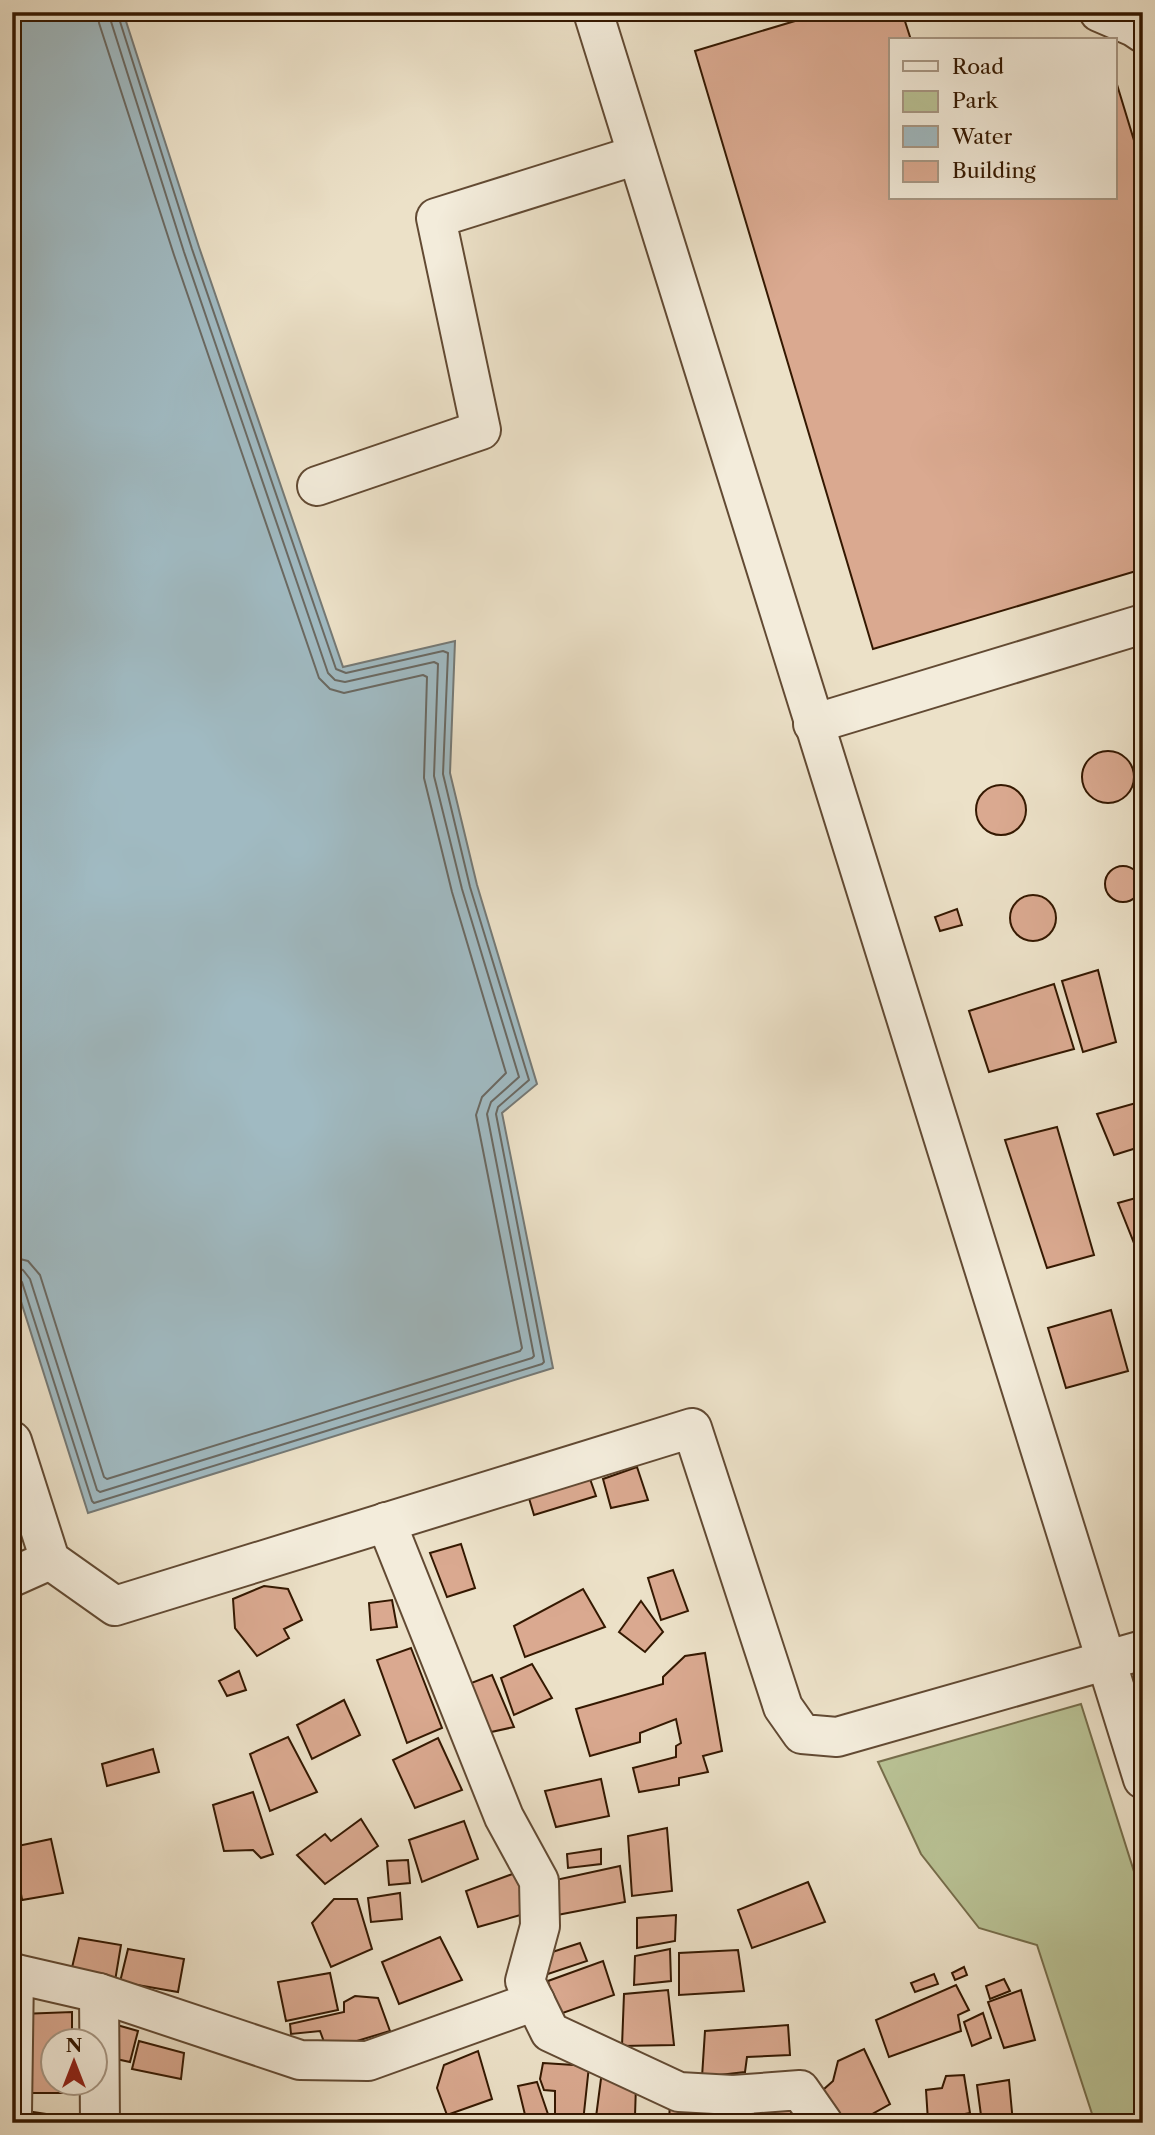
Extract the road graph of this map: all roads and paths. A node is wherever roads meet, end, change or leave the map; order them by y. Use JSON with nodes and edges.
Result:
{"nodes":[{"id":1,"x":593,"y":12,"type":"edge"},
{"id":2,"x":1099,"y":12,"type":"edge"},
{"id":3,"x":1143,"y":33,"type":"edge"},
{"id":4,"x":637,"y":155,"type":"junction"},
{"id":5,"x":317,"y":486,"type":"dead end"},
{"id":6,"x":1143,"y":624,"type":"edge"},
{"id":7,"x":813,"y":724,"type":"junction"},
{"id":8,"x":12,"y":1441,"type":"edge"},
{"id":9,"x":386,"y":1522,"type":"junction"},
{"id":10,"x":50,"y":1560,"type":"junction"},
{"id":11,"x":12,"y":1577,"type":"edge"},
{"id":12,"x":1143,"y":1650,"type":"edge"},
{"id":13,"x":1106,"y":1661,"type":"junction"},
{"id":14,"x":1143,"y":1779,"type":"edge"},
{"id":15,"x":13,"y":1973,"type":"edge"},
{"id":16,"x":99,"y":1993,"type":"junction"},
{"id":17,"x":535,"y":2001,"type":"junction"},
{"id":18,"x":734,"y":2109,"type":"edge"},
{"id":19,"x":12,"y":2112,"type":"edge"},
{"id":20,"x":100,"y":2123,"type":"edge"},
{"id":21,"x":823,"y":2123,"type":"edge"}],
"edges":[{"from":1,"to":4,"type":"street"},
{"from":2,"to":3,"type":"street"},
{"from":4,"to":5,"type":"street"},
{"from":4,"to":7,"type":"street"},
{"from":6,"to":7,"type":"street"},
{"from":7,"to":13,"type":"street"},
{"from":8,"to":10,"type":"street"},
{"from":9,"to":10,"type":"street"},
{"from":9,"to":13,"type":"street"},
{"from":9,"to":17,"type":"street"},
{"from":10,"to":11,"type":"street"},
{"from":12,"to":13,"type":"street"},
{"from":13,"to":14,"type":"street"},
{"from":15,"to":16,"type":"street"},
{"from":15,"to":19,"type":"street"},
{"from":16,"to":17,"type":"street"},
{"from":16,"to":20,"type":"street"},
{"from":17,"to":18,"type":"street"},
{"from":18,"to":21,"type":"street"}]}
